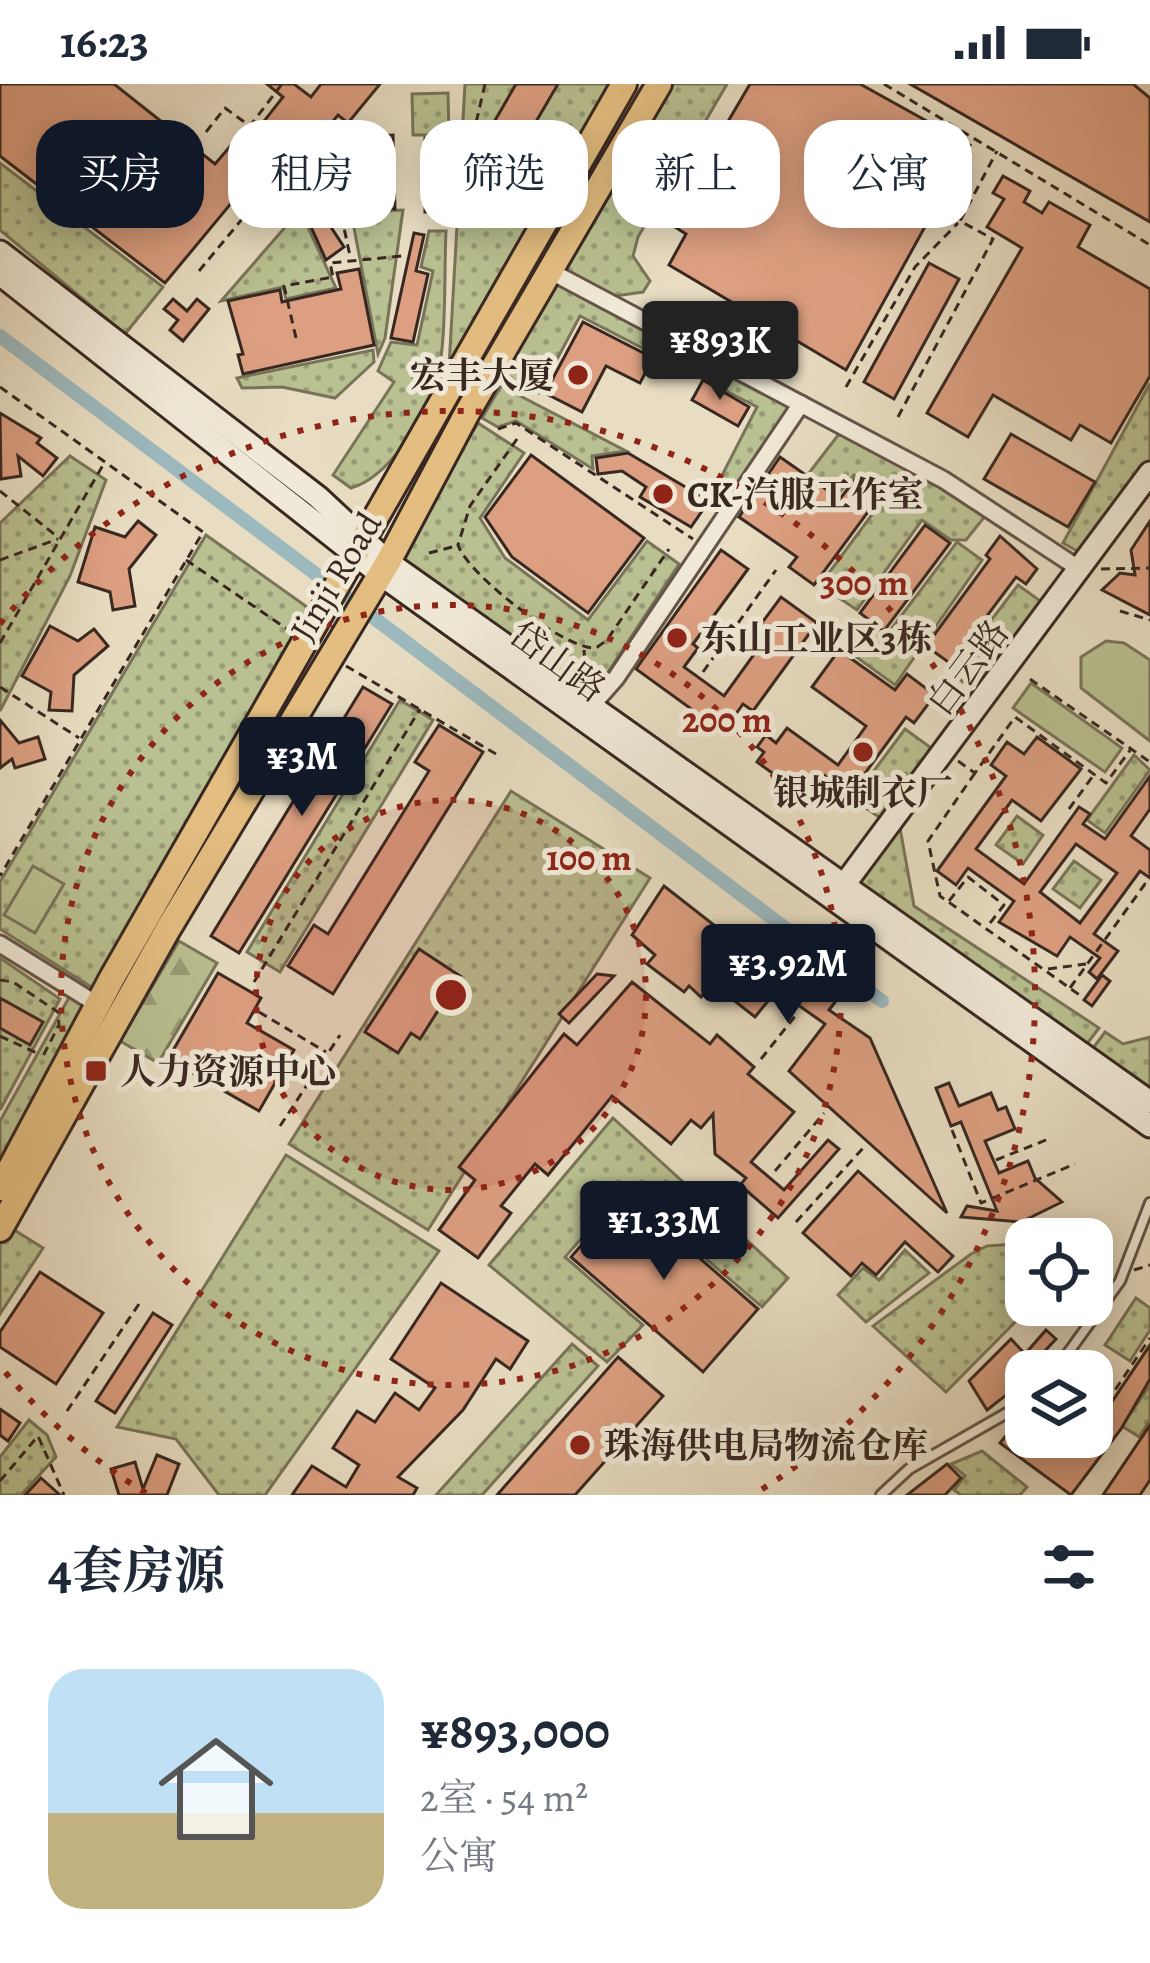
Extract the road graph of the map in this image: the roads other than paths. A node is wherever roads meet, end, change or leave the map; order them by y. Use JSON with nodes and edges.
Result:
{"nodes":[{"id":1,"x":624,"y":84,"type":"edge"},
{"id":2,"x":658,"y":84,"type":"edge"},
{"id":3,"x":0,"y":252,"type":"edge"},
{"id":4,"x":550,"y":271,"type":"junction"},
{"id":5,"x":0,"y":274,"type":"edge"},
{"id":6,"x":801,"y":404,"type":"junction"},
{"id":7,"x":1150,"y":473,"type":"edge"},
{"id":8,"x":356,"y":555,"type":"junction"},
{"id":9,"x":1081,"y":570,"type":"junction"},
{"id":10,"x":378,"y":576,"type":"junction"},
{"id":11,"x":318,"y":649,"type":"junction"},
{"id":12,"x":586,"y":704,"type":"junction"},
{"id":13,"x":839,"y":892,"type":"junction"},
{"id":14,"x":0,"y":944,"type":"edge"},
{"id":15,"x":98,"y":1005,"type":"junction"},
{"id":16,"x":1150,"y":1102,"type":"edge"},
{"id":17,"x":1150,"y":1126,"type":"edge"},
{"id":18,"x":0,"y":1188,"type":"edge"},
{"id":19,"x":1150,"y":1203,"type":"edge"},
{"id":20,"x":0,"y":1229,"type":"edge"},
{"id":21,"x":1069,"y":1350,"type":"edge"},
{"id":22,"x":1005,"y":1414,"type":"edge"},
{"id":23,"x":881,"y":1495,"type":"edge"}],
"edges":[{"from":1,"to":8,"type":"main road","name":"Jinji Road"},
{"from":2,"to":4,"type":"main road","name":"Jinji Road"},
{"from":3,"to":8,"type":"street","name":"岱山路"},
{"from":4,"to":6,"type":"street"},
{"from":4,"to":10,"type":"main road","name":"Jinji Road"},
{"from":5,"to":8,"type":"street","name":"岱山路"},
{"from":6,"to":9,"type":"street"},
{"from":6,"to":12,"type":"street"},
{"from":7,"to":9,"type":"street","name":"白云路"},
{"from":8,"to":10,"type":"street","name":"岱山路"},
{"from":8,"to":11,"type":"main road","name":"Jinji Road"},
{"from":9,"to":13,"type":"street","name":"白云路"},
{"from":10,"to":11,"type":"main road","name":"Jinji Road"},
{"from":10,"to":12,"type":"street","name":"岱山路"},
{"from":11,"to":15,"type":"main road","name":"Jinji Road"},
{"from":11,"to":20,"type":"main road","name":"Jinji Road"},
{"from":12,"to":13,"type":"street","name":"岱山路"},
{"from":13,"to":16,"type":"street","name":"岱山路"},
{"from":13,"to":17,"type":"street","name":"岱山路"},
{"from":14,"to":15,"type":"street"},
{"from":15,"to":18,"type":"main road","name":"Jinji Road"},
{"from":19,"to":21,"type":"lane"},
{"from":22,"to":23,"type":"lane"}]}
